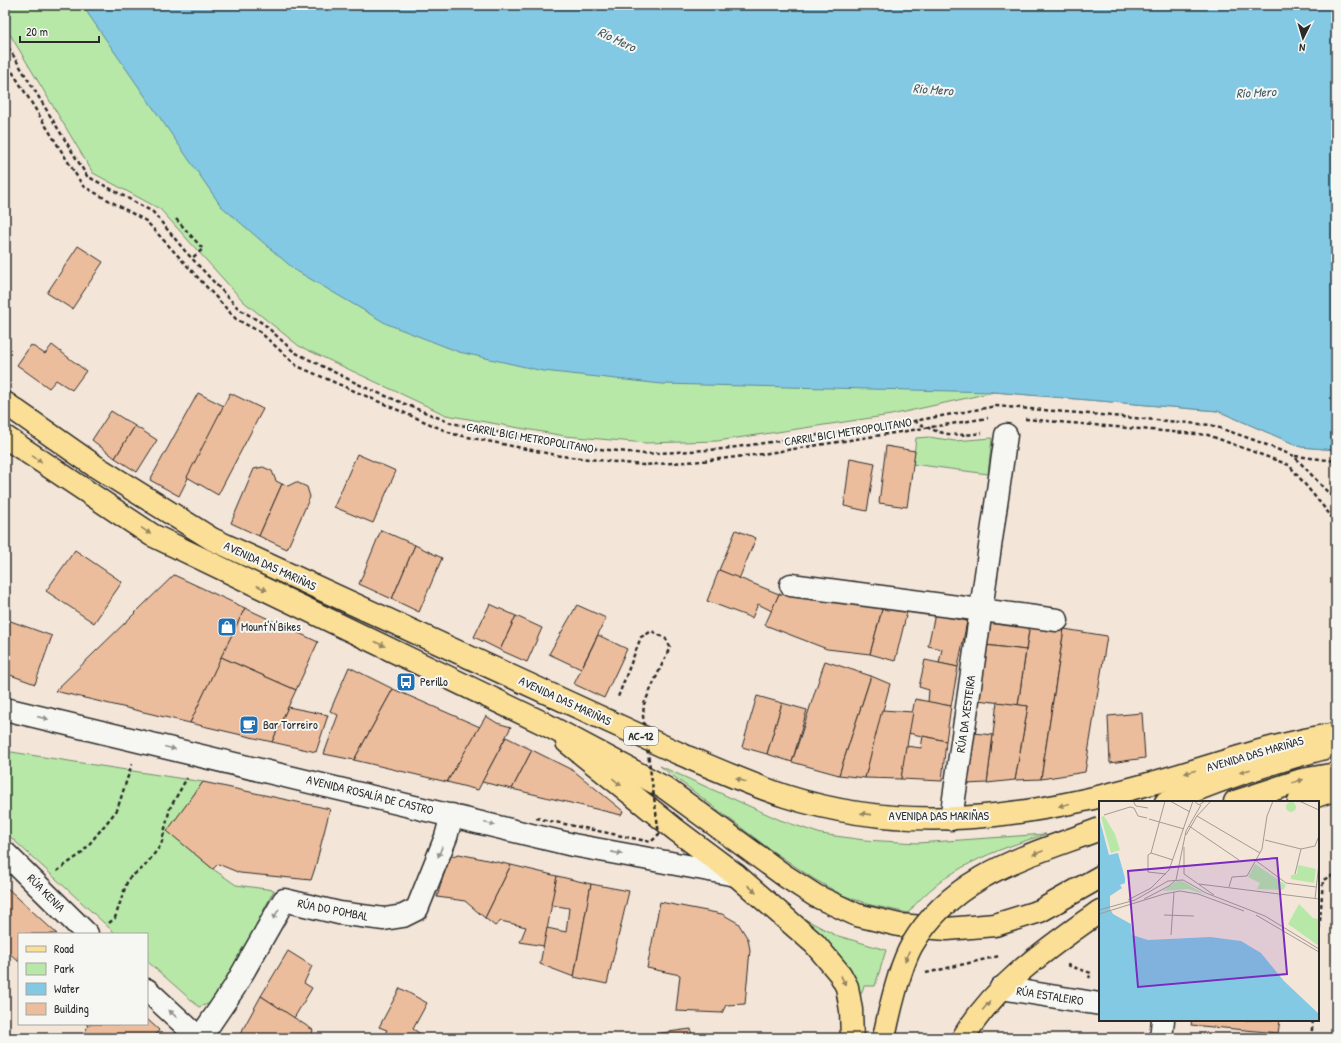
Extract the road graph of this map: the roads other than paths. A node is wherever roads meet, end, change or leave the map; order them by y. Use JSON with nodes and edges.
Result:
{"nodes":[{"id":1,"x":5,"y":403,"type":"edge"},
{"id":2,"x":1006,"y":435,"type":"road end"},
{"id":3,"x":5,"y":437,"type":"edge"},
{"id":4,"x":791,"y":585,"type":"dead end"},
{"id":5,"x":981,"y":610,"type":"junction"},
{"id":6,"x":1057,"y":620,"type":"dead end"},
{"id":7,"x":5,"y":709,"type":"edge"},
{"id":8,"x":543,"y":723,"type":"junction"},
{"id":9,"x":1336,"y":734,"type":"edge"},
{"id":10,"x":1336,"y":745,"type":"edge"},
{"id":11,"x":1336,"y":774,"type":"edge"},
{"id":12,"x":1336,"y":789,"type":"edge"},
{"id":13,"x":1168,"y":801,"type":"edge"},
{"id":14,"x":1238,"y":801,"type":"edge"},
{"id":15,"x":1302,"y":801,"type":"edge"},
{"id":16,"x":452,"y":815,"type":"junction"},
{"id":17,"x":951,"y":819,"type":"junction"},
{"id":18,"x":1099,"y":829,"type":"edge"},
{"id":19,"x":5,"y":853,"type":"edge"},
{"id":20,"x":736,"y":875,"type":"junction"},
{"id":21,"x":1099,"y":878,"type":"edge"},
{"id":22,"x":1099,"y":912,"type":"edge"},
{"id":23,"x":86,"y":933,"type":"edge"},
{"id":24,"x":1001,"y":988,"type":"junction"},
{"id":25,"x":148,"y":991,"type":"edge"},
{"id":26,"x":1099,"y":1004,"type":"edge"},
{"id":27,"x":1163,"y":1021,"type":"edge"},
{"id":28,"x":200,"y":1038,"type":"edge"},
{"id":29,"x":852,"y":1038,"type":"edge"},
{"id":30,"x":884,"y":1038,"type":"edge"},
{"id":31,"x":964,"y":1038,"type":"edge"},
{"id":32,"x":1161,"y":1038,"type":"edge"}],
"edges":[{"from":17,"to":1,"type":"main road","name":"AVENIDA DAS MARIÑAS","number":"AC-12","one_way":true},
{"from":2,"to":5,"type":"street","name":"RÚA DA XESTEIRA"},
{"from":3,"to":8,"type":"main road","name":"AVENIDA DAS MARIÑAS","one_way":true},
{"from":4,"to":5,"type":"street"},
{"from":5,"to":6,"type":"street"},
{"from":5,"to":17,"type":"street","name":"RÚA DA XESTEIRA"},
{"from":7,"to":16,"type":"street","name":"AVENIDA ROSALÍA DE CASTRO","one_way":true},
{"from":8,"to":20,"type":"main road","one_way":true},
{"from":8,"to":21,"type":"main road","name":"AVENIDA DAS MARIÑAS"},
{"from":9,"to":17,"type":"main road","name":"AVENIDA DAS MARIÑAS","number":"AC-12","one_way":true},
{"from":10,"to":13,"type":"main road","one_way":true},
{"from":14,"to":11,"type":"main road","one_way":true},
{"from":12,"to":15,"type":"main road"},
{"from":16,"to":20,"type":"street","name":"AVENIDA ROSALÍA DE CASTRO","one_way":true},
{"from":16,"to":28,"type":"street","name":"RÚA DO POMBAL","one_way":true},
{"from":18,"to":30,"type":"main road","one_way":true,"bridge":true},
{"from":19,"to":23,"type":"street","name":"RÚA KENIA"},
{"from":20,"to":29,"type":"main road","one_way":true},
{"from":22,"to":24,"type":"main road"},
{"from":24,"to":26,"type":"street","name":"RÚA ESTALEIRO"},
{"from":31,"to":24,"type":"main road","one_way":true},
{"from":28,"to":25,"type":"street","one_way":true},
{"from":27,"to":32,"type":"street"}]}
